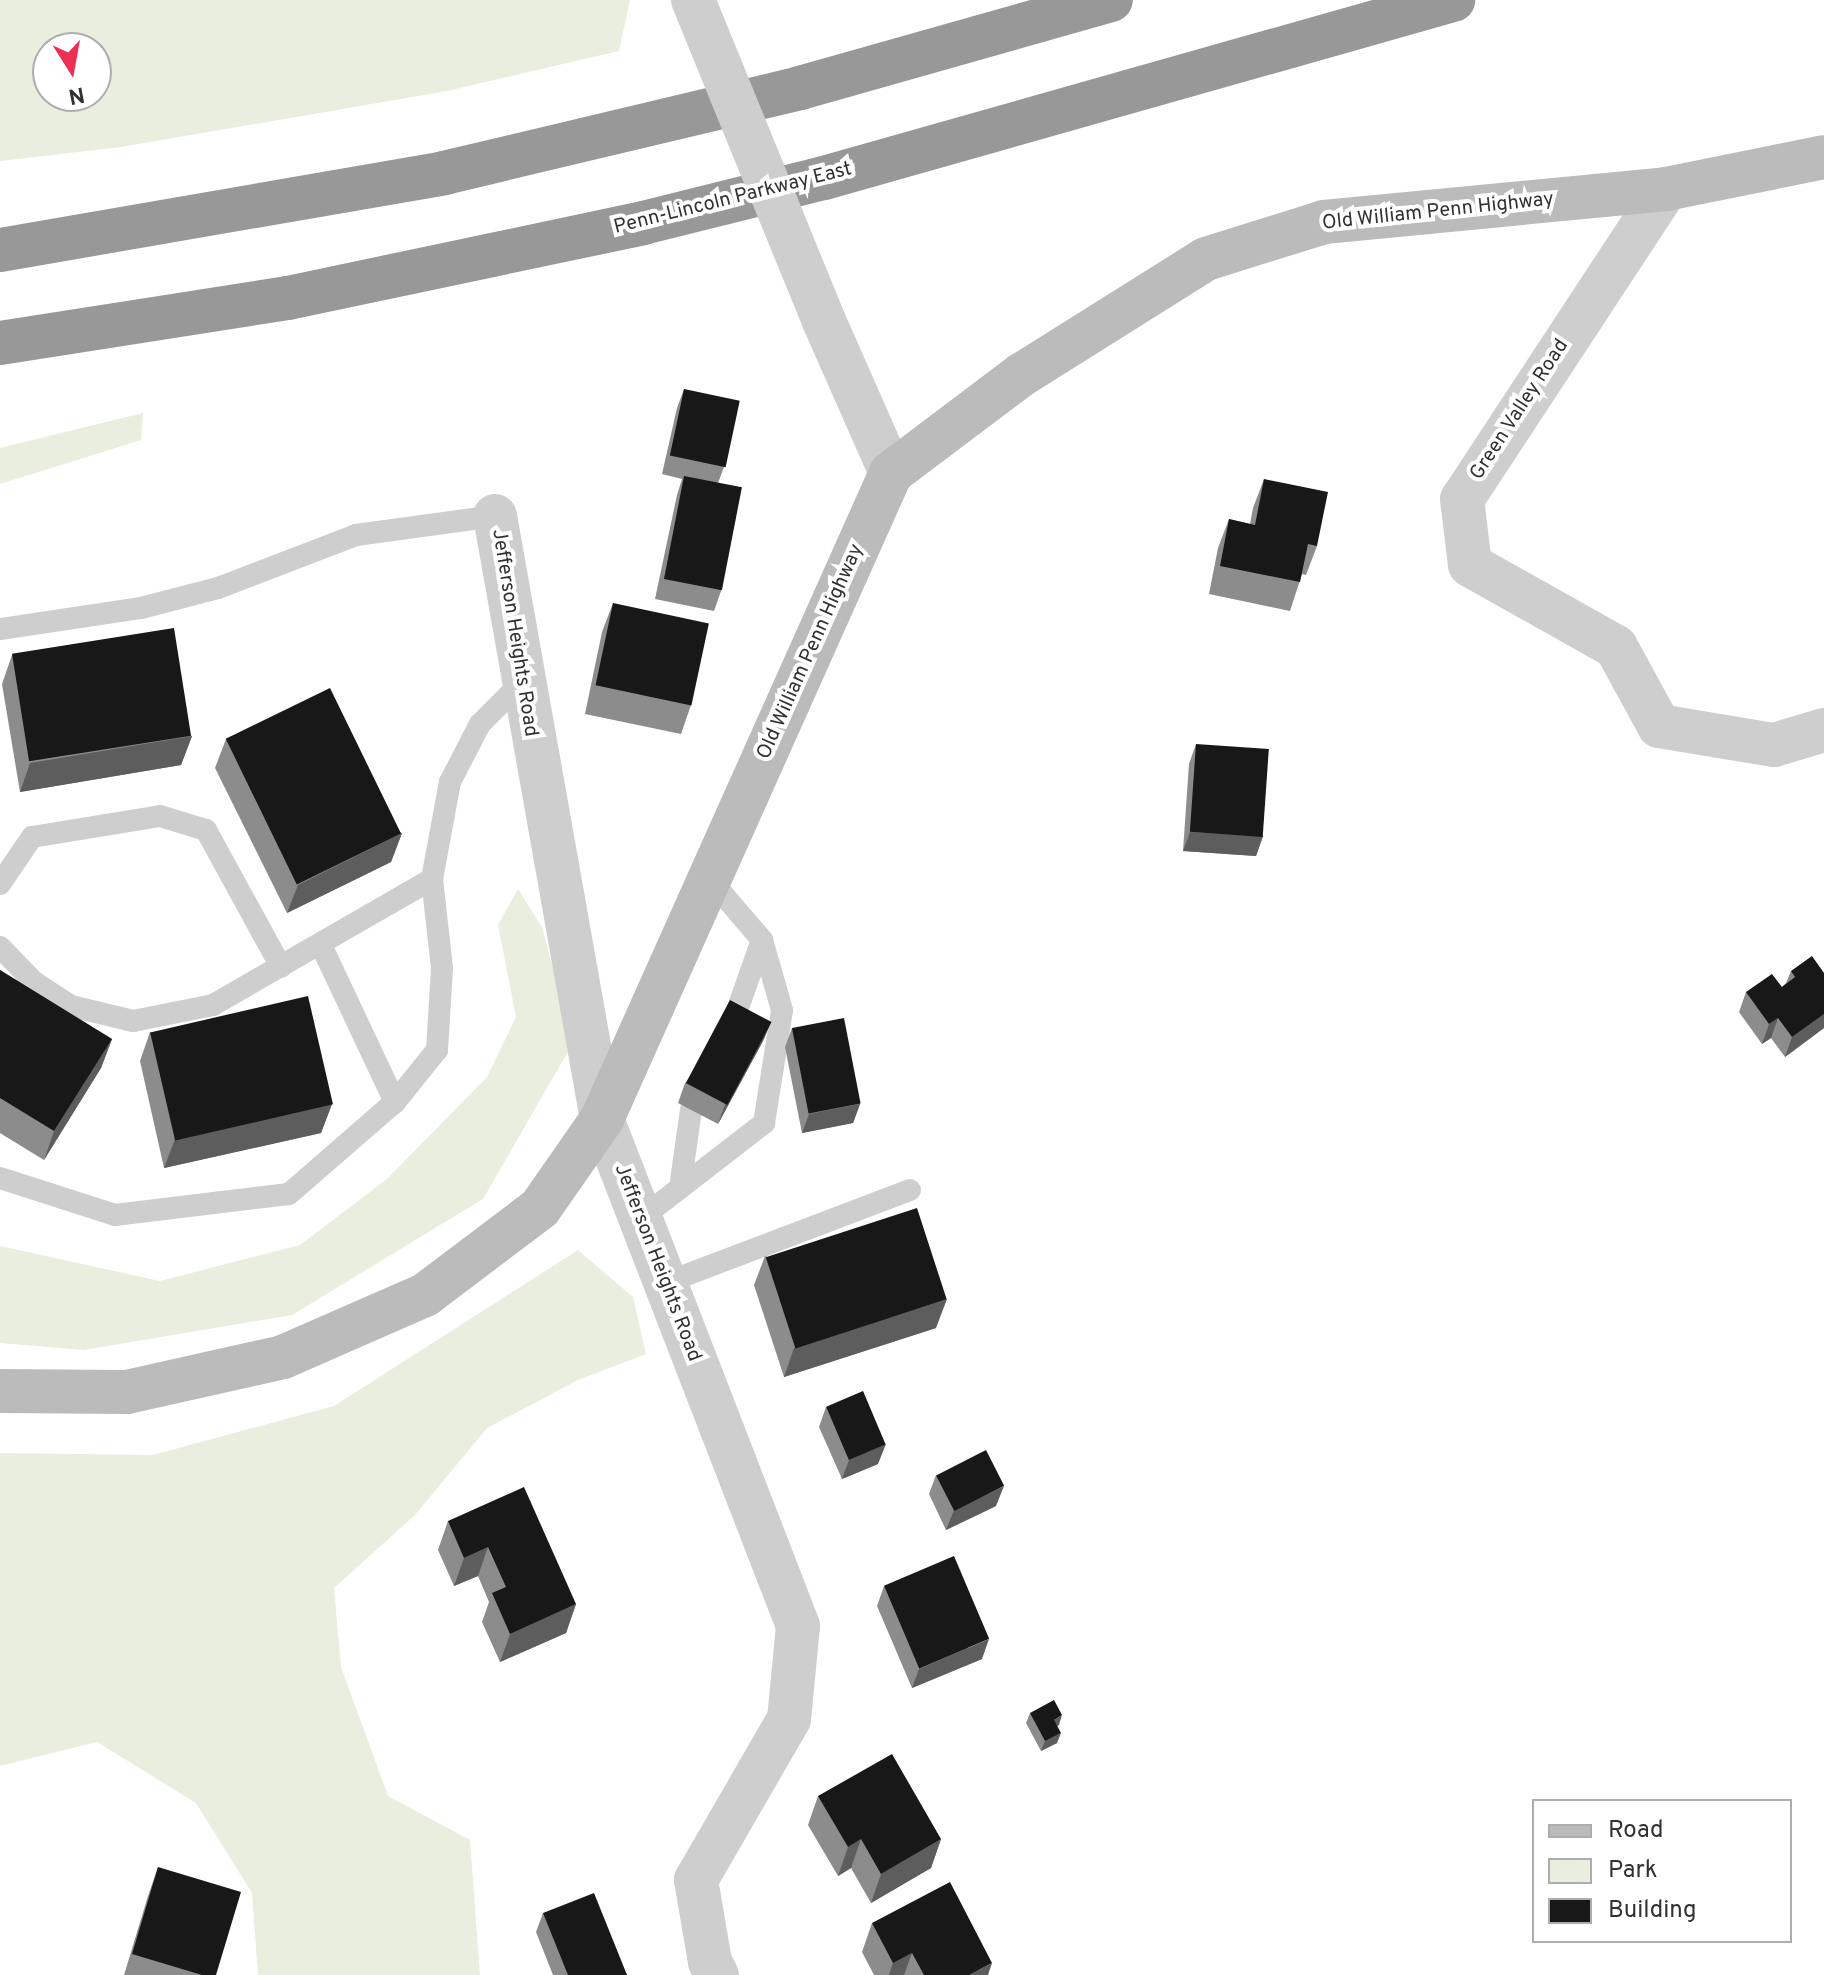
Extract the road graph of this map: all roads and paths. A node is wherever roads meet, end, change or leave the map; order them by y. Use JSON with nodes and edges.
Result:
{"nodes":[{"id":1,"x":693,"y":0,"type":"edge"},
{"id":2,"x":1111,"y":0,"type":"edge"},
{"id":3,"x":1453,"y":0,"type":"edge"},
{"id":4,"x":1824,"y":157,"type":"edge"},
{"id":5,"x":1666,"y":189,"type":"junction"},
{"id":6,"x":0,"y":250,"type":"edge"},
{"id":7,"x":0,"y":343,"type":"edge"},
{"id":8,"x":891,"y":473,"type":"junction"},
{"id":9,"x":495,"y":516,"type":"joint"},
{"id":10,"x":0,"y":629,"type":"edge"},
{"id":11,"x":521,"y":683,"type":"junction"},
{"id":12,"x":1824,"y":730,"type":"edge"},
{"id":13,"x":709,"y":878,"type":"junction"},
{"id":14,"x":432,"y":879,"type":"junction"},
{"id":15,"x":0,"y":884,"type":"edge"},
{"id":16,"x":762,"y":940,"type":"junction"},
{"id":17,"x":321,"y":945,"type":"junction"},
{"id":18,"x":0,"y":947,"type":"edge"},
{"id":19,"x":281,"y":967,"type":"junction"},
{"id":20,"x":732,"y":1025,"type":"edge"},
{"id":21,"x":395,"y":1102,"type":"junction"},
{"id":22,"x":691,"y":1110,"type":"dead end"},
{"id":23,"x":602,"y":1119,"type":"junction"},
{"id":24,"x":0,"y":1178,"type":"edge"},
{"id":25,"x":680,"y":1188,"type":"junction"},
{"id":26,"x":910,"y":1190,"type":"dead end"},
{"id":27,"x":640,"y":1219,"type":"junction"},
{"id":28,"x":665,"y":1283,"type":"junction"},
{"id":29,"x":0,"y":1391,"type":"edge"},
{"id":30,"x":717,"y":1975,"type":"edge"}],
"edges":[{"from":1,"to":8,"type":"street","bridge":true},
{"from":2,"to":6,"type":"highway"},
{"from":3,"to":7,"type":"highway","name":"Penn-Lincoln Parkway East"},
{"from":4,"to":5,"type":"main road","name":"Old William Penn Highway"},
{"from":5,"to":8,"type":"main road","name":"Old William Penn Highway"},
{"from":5,"to":12,"type":"street","name":"Green Valley Road"},
{"from":8,"to":13,"type":"main road","name":"Old William Penn Highway"},
{"from":9,"to":10,"type":"lane"},
{"from":9,"to":11,"type":"street","name":"Jefferson Heights Road"},
{"from":11,"to":14,"type":"lane"},
{"from":11,"to":23,"type":"street","name":"Jefferson Heights Road"},
{"from":13,"to":16,"type":"lane"},
{"from":13,"to":23,"type":"main road","name":"Old William Penn Highway"},
{"from":14,"to":17,"type":"lane"},
{"from":14,"to":21,"type":"lane"},
{"from":15,"to":19,"type":"lane"},
{"from":16,"to":20,"type":"lane"},
{"from":16,"to":25,"type":"lane"},
{"from":17,"to":19,"type":"lane"},
{"from":17,"to":21,"type":"lane"},
{"from":18,"to":19,"type":"lane"},
{"from":21,"to":24,"type":"lane"},
{"from":22,"to":25,"type":"lane"},
{"from":23,"to":27,"type":"street","name":"Jefferson Heights Road"},
{"from":23,"to":29,"type":"main road","name":"Old William Penn Highway"},
{"from":25,"to":27,"type":"lane"},
{"from":26,"to":28,"type":"lane"},
{"from":27,"to":28,"type":"street","name":"Jefferson Heights Road"},
{"from":28,"to":30,"type":"street","name":"Jefferson Heights Road"}]}
